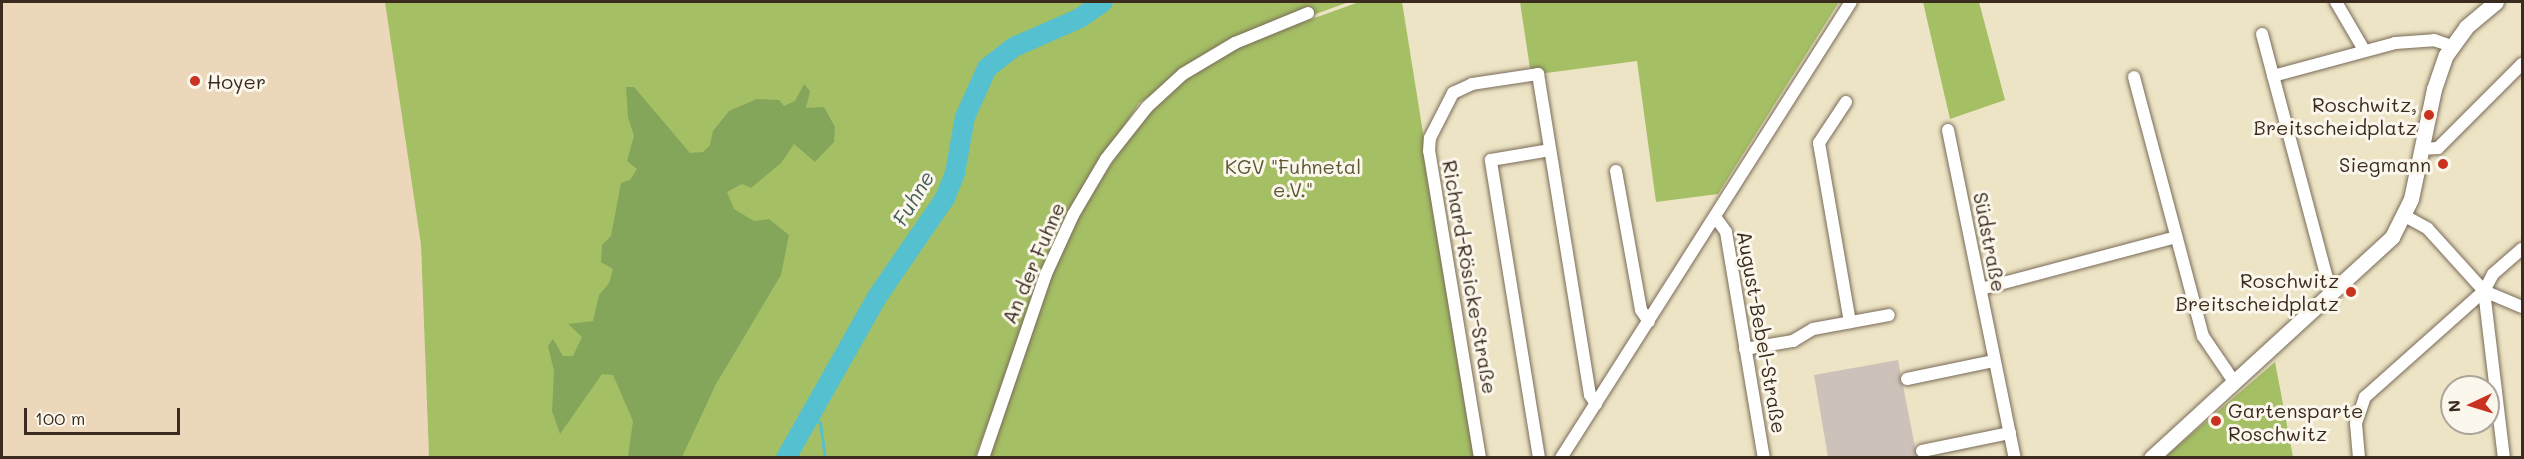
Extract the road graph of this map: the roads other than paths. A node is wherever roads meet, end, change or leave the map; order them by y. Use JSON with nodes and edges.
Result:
{"nodes":[{"id":1,"x":1851,"y":2,"type":"edge"},
{"id":2,"x":2336,"y":2,"type":"edge"},
{"id":3,"x":2496,"y":2,"type":"edge"},
{"id":4,"x":1308,"y":13,"type":"dead end"},
{"id":5,"x":2262,"y":34,"type":"dead end"},
{"id":6,"x":2451,"y":46,"type":"junction"},
{"id":7,"x":2364,"y":50,"type":"junction"},
{"id":8,"x":2523,"y":64,"type":"edge"},
{"id":9,"x":2273,"y":76,"type":"junction"},
{"id":10,"x":2134,"y":77,"type":"dead end"},
{"id":11,"x":1846,"y":102,"type":"dead end"},
{"id":12,"x":1948,"y":130,"type":"dead end"},
{"id":13,"x":2421,"y":149,"type":"junction"},
{"id":14,"x":1550,"y":150,"type":"junction"},
{"id":15,"x":1616,"y":171,"type":"dead end"},
{"id":16,"x":2405,"y":216,"type":"junction"},
{"id":17,"x":1716,"y":218,"type":"junction"},
{"id":18,"x":2176,"y":237,"type":"junction"},
{"id":19,"x":2523,"y":249,"type":"edge"},
{"id":20,"x":1981,"y":289,"type":"junction"},
{"id":21,"x":2337,"y":291,"type":"junction"},
{"id":22,"x":2484,"y":291,"type":"junction"},
{"id":23,"x":2523,"y":307,"type":"edge"},
{"id":24,"x":1890,"y":315,"type":"dead end"},
{"id":25,"x":1649,"y":322,"type":"junction"},
{"id":26,"x":1850,"y":322,"type":"junction"},
{"id":27,"x":1746,"y":349,"type":"junction"},
{"id":28,"x":1994,"y":361,"type":"junction"},
{"id":29,"x":1907,"y":379,"type":"dead end"},
{"id":30,"x":2235,"y":383,"type":"junction"},
{"id":31,"x":1596,"y":404,"type":"junction"},
{"id":32,"x":2010,"y":433,"type":"junction"},
{"id":33,"x":1922,"y":451,"type":"dead end"},
{"id":34,"x":983,"y":458,"type":"edge"},
{"id":35,"x":1480,"y":458,"type":"edge"},
{"id":36,"x":1539,"y":458,"type":"edge"},
{"id":37,"x":1561,"y":458,"type":"edge"},
{"id":38,"x":1764,"y":458,"type":"edge"},
{"id":39,"x":2015,"y":458,"type":"edge"},
{"id":40,"x":2151,"y":458,"type":"edge"},
{"id":41,"x":2359,"y":458,"type":"edge"},
{"id":42,"x":2504,"y":458,"type":"edge"}],
"edges":[{"from":1,"to":17,"type":"street"},
{"from":2,"to":7,"type":"street"},
{"from":3,"to":6,"type":"main road"},
{"from":4,"to":34,"type":"street","name":"An der Fuhne"},
{"from":5,"to":9,"type":"street"},
{"from":6,"to":7,"type":"street"},
{"from":6,"to":13,"type":"main road"},
{"from":7,"to":9,"type":"street"},
{"from":8,"to":13,"type":"street"},
{"from":9,"to":21,"type":"street"},
{"from":10,"to":18,"type":"street"},
{"from":11,"to":26,"type":"street"},
{"from":12,"to":20,"type":"street","name":"Südstraße"},
{"from":13,"to":16,"type":"main road"},
{"from":14,"to":31,"type":"street","name":"Richard-Rösicke-Straße"},
{"from":14,"to":35,"type":"street","name":"Richard-Rösicke-Straße"},
{"from":14,"to":36,"type":"street","name":"Richard-Rösicke-Straße"},
{"from":15,"to":25,"type":"street"},
{"from":16,"to":21,"type":"main road"},
{"from":16,"to":22,"type":"street"},
{"from":17,"to":25,"type":"street"},
{"from":17,"to":27,"type":"street","name":"August-Bebel-Straße"},
{"from":18,"to":20,"type":"street"},
{"from":18,"to":30,"type":"street"},
{"from":19,"to":22,"type":"street"},
{"from":20,"to":28,"type":"street","name":"Südstraße"},
{"from":21,"to":30,"type":"main road"},
{"from":22,"to":23,"type":"street"},
{"from":22,"to":41,"type":"street"},
{"from":22,"to":42,"type":"street"},
{"from":24,"to":26,"type":"street"},
{"from":25,"to":31,"type":"street"},
{"from":26,"to":27,"type":"street"},
{"from":27,"to":38,"type":"street","name":"August-Bebel-Straße"},
{"from":28,"to":29,"type":"street"},
{"from":28,"to":32,"type":"street","name":"Südstraße"},
{"from":30,"to":40,"type":"main road"},
{"from":31,"to":37,"type":"street"},
{"from":32,"to":33,"type":"street"},
{"from":32,"to":39,"type":"street","name":"Südstraße"}]}
